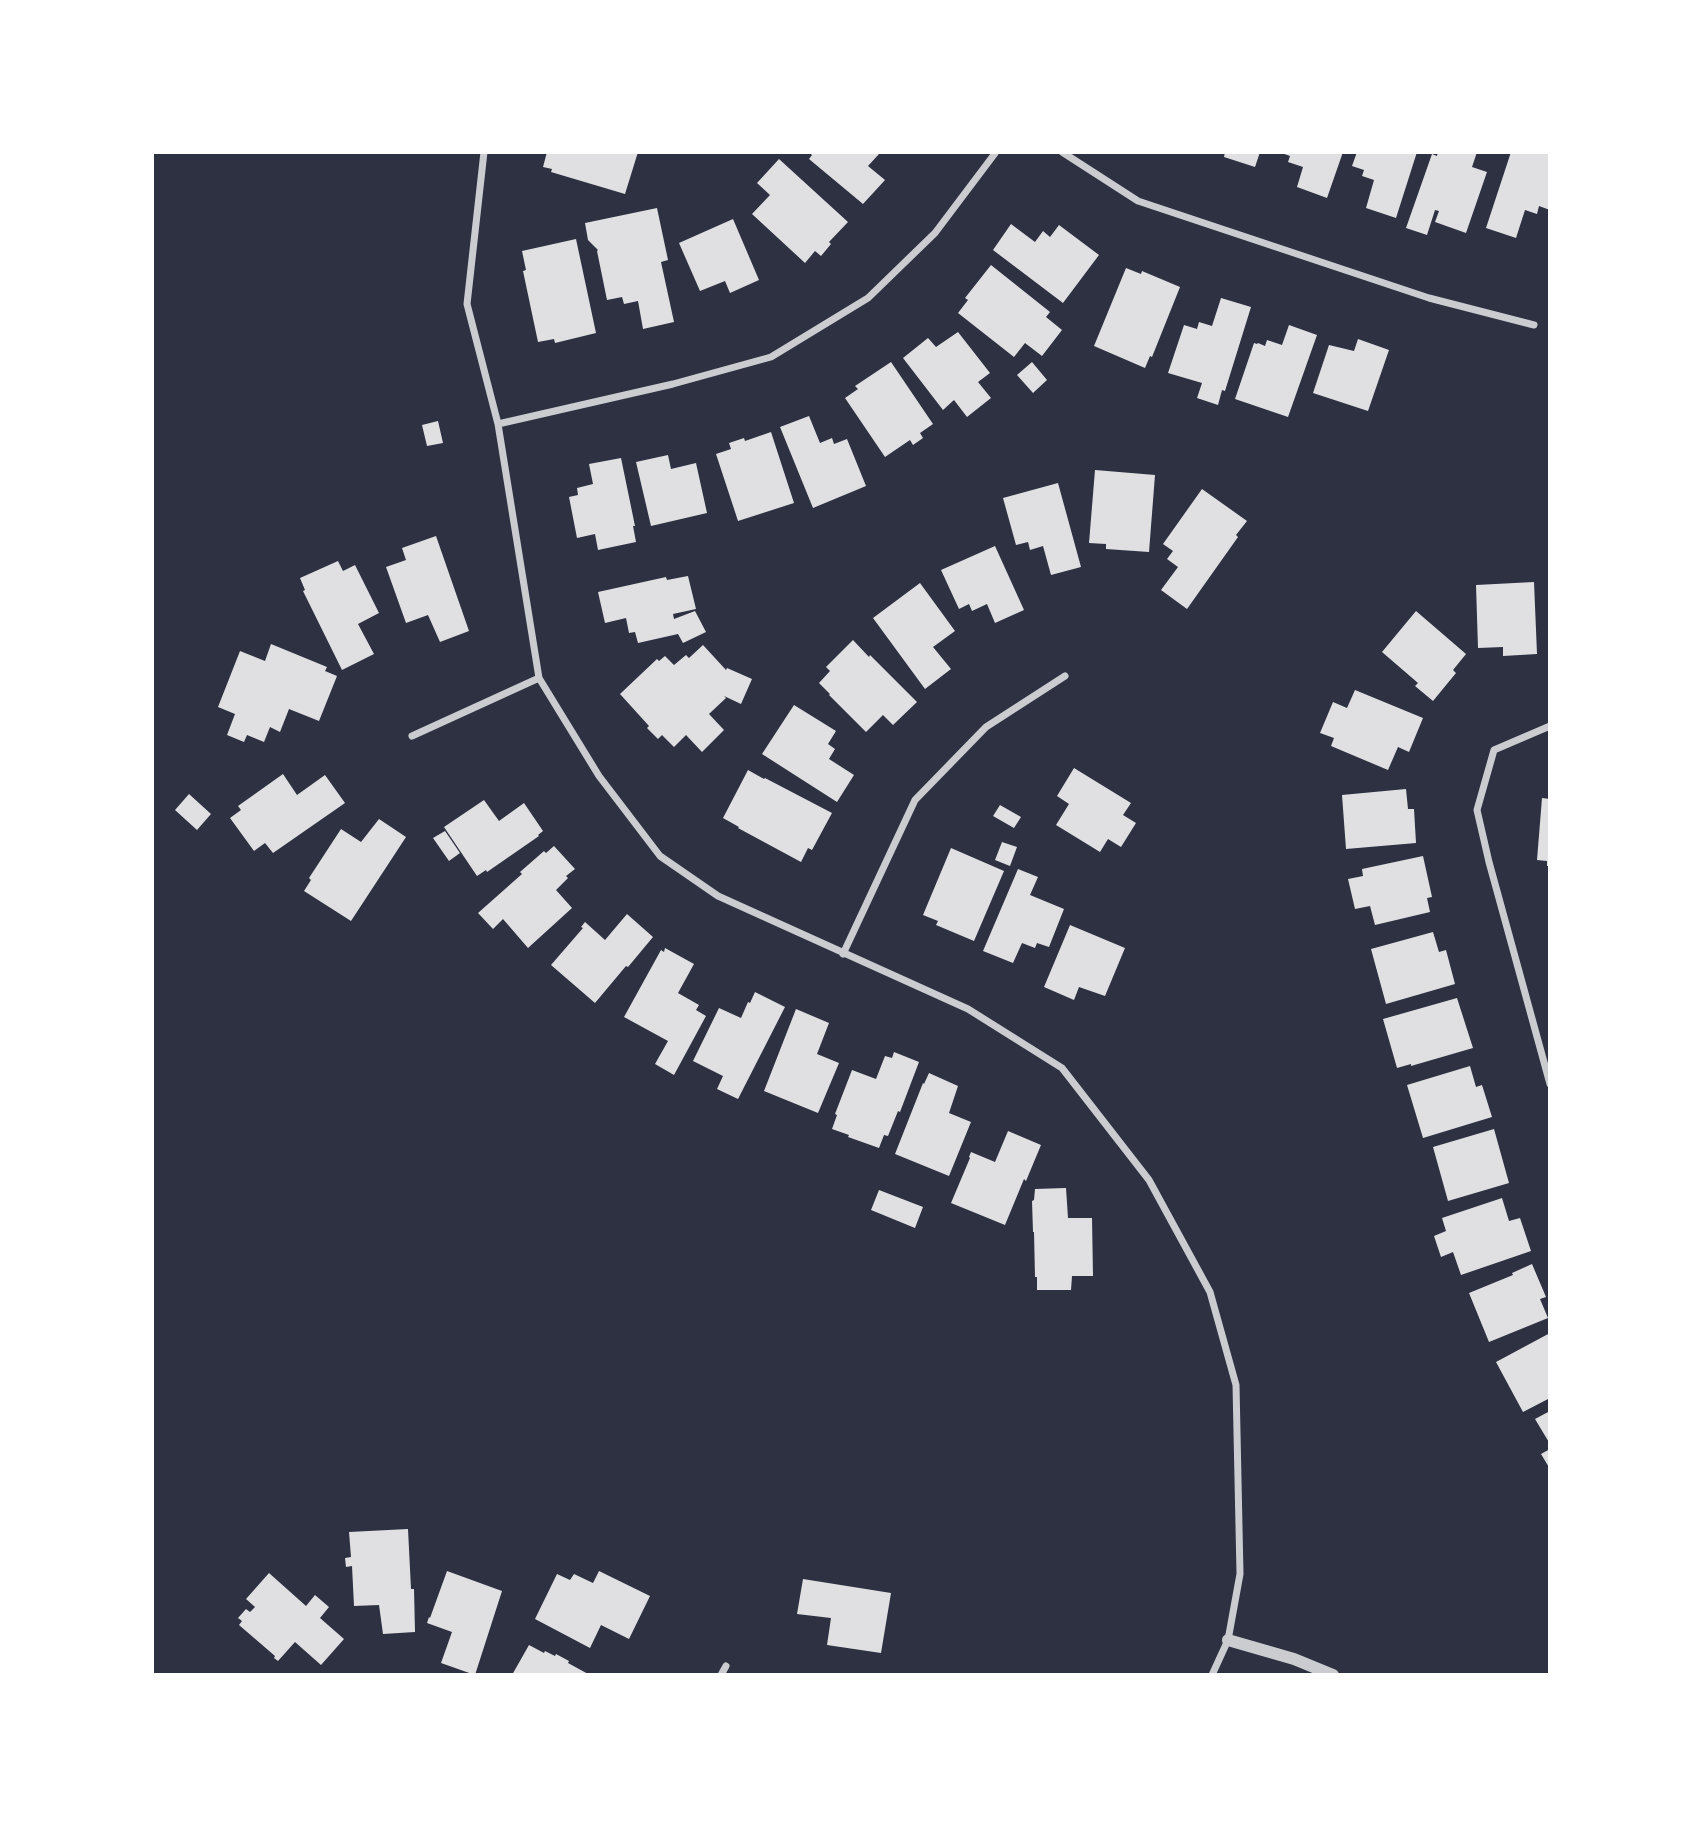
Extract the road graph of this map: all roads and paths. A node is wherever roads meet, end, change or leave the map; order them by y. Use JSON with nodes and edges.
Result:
{"nodes":[{"id":1,"x":484,"y":152,"type":"edge"},
{"id":2,"x":996,"y":152,"type":"edge"},
{"id":3,"x":1062,"y":152,"type":"edge"},
{"id":4,"x":1534,"y":325,"type":"dead end"},
{"id":5,"x":498,"y":424,"type":"junction"},
{"id":6,"x":1065,"y":676,"type":"dead end"},
{"id":7,"x":539,"y":678,"type":"junction"},
{"id":8,"x":1550,"y":726,"type":"edge"},
{"id":9,"x":412,"y":736,"type":"dead end"},
{"id":10,"x":843,"y":954,"type":"junction"},
{"id":11,"x":1550,"y":1084,"type":"edge"},
{"id":12,"x":1228,"y":1640,"type":"junction"},
{"id":13,"x":726,"y":1667,"type":"dead end"},
{"id":14,"x":721,"y":1675,"type":"edge"},
{"id":15,"x":1212,"y":1675,"type":"edge"},
{"id":16,"x":1333,"y":1675,"type":"edge"}],
"edges":[{"from":1,"to":5,"type":"street"},
{"from":2,"to":5,"type":"street"},
{"from":3,"to":4,"type":"street"},
{"from":5,"to":7,"type":"street"},
{"from":6,"to":10,"type":"street"},
{"from":7,"to":9,"type":"street"},
{"from":7,"to":10,"type":"street"},
{"from":8,"to":11,"type":"street"},
{"from":10,"to":12,"type":"street"},
{"from":12,"to":15,"type":"street"},
{"from":12,"to":16,"type":"street"},
{"from":13,"to":14,"type":"street"}]}
